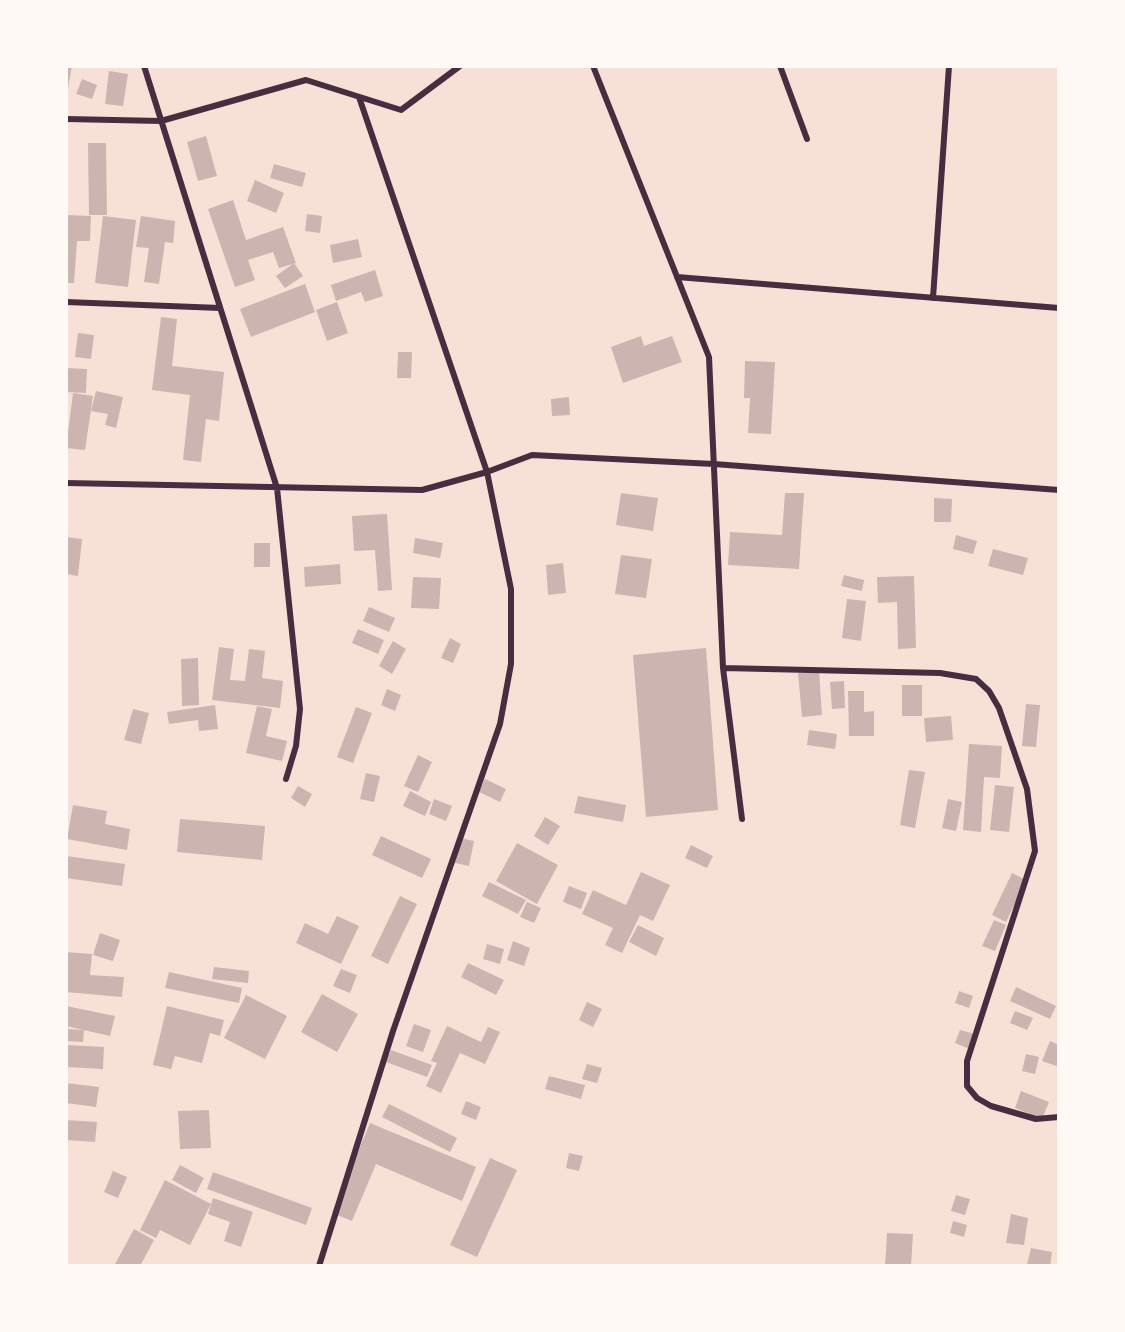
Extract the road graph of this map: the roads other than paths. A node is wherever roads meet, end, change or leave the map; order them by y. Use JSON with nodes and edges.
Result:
{"nodes":[{"id":1,"x":144,"y":66,"type":"edge"},
{"id":2,"x":460,"y":66,"type":"edge"},
{"id":3,"x":593,"y":66,"type":"edge"},
{"id":4,"x":780,"y":66,"type":"edge"},
{"id":5,"x":949,"y":66,"type":"edge"},
{"id":6,"x":359,"y":96,"type":"junction"},
{"id":7,"x":66,"y":119,"type":"edge"},
{"id":8,"x":161,"y":121,"type":"junction"},
{"id":9,"x":807,"y":139,"type":"dead end"},
{"id":10,"x":677,"y":277,"type":"junction"},
{"id":11,"x":933,"y":298,"type":"junction"},
{"id":12,"x":66,"y":302,"type":"edge"},
{"id":13,"x":220,"y":308,"type":"junction"},
{"id":14,"x":1059,"y":308,"type":"edge"},
{"id":15,"x":714,"y":464,"type":"junction"},
{"id":16,"x":487,"y":472,"type":"junction"},
{"id":17,"x":66,"y":483,"type":"edge"},
{"id":18,"x":277,"y":488,"type":"junction"},
{"id":19,"x":1059,"y":490,"type":"edge"},
{"id":20,"x":723,"y":668,"type":"junction"},
{"id":21,"x":286,"y":779,"type":"dead end"},
{"id":22,"x":742,"y":819,"type":"dead end"},
{"id":23,"x":1059,"y":1117,"type":"edge"},
{"id":24,"x":319,"y":1266,"type":"edge"}],
"edges":[{"from":1,"to":8,"type":"street"},
{"from":2,"to":6,"type":"street"},
{"from":3,"to":10,"type":"street"},
{"from":4,"to":9,"type":"street"},
{"from":5,"to":11,"type":"street"},
{"from":6,"to":8,"type":"street"},
{"from":6,"to":16,"type":"street"},
{"from":7,"to":8,"type":"street"},
{"from":8,"to":13,"type":"street"},
{"from":10,"to":11,"type":"street"},
{"from":10,"to":15,"type":"street"},
{"from":11,"to":14,"type":"street"},
{"from":12,"to":13,"type":"street"},
{"from":13,"to":18,"type":"street"},
{"from":15,"to":16,"type":"street"},
{"from":15,"to":19,"type":"street"},
{"from":15,"to":20,"type":"street"},
{"from":16,"to":18,"type":"street"},
{"from":16,"to":24,"type":"street"},
{"from":17,"to":18,"type":"street"},
{"from":18,"to":21,"type":"street"},
{"from":20,"to":22,"type":"street"},
{"from":20,"to":23,"type":"street"}]}
